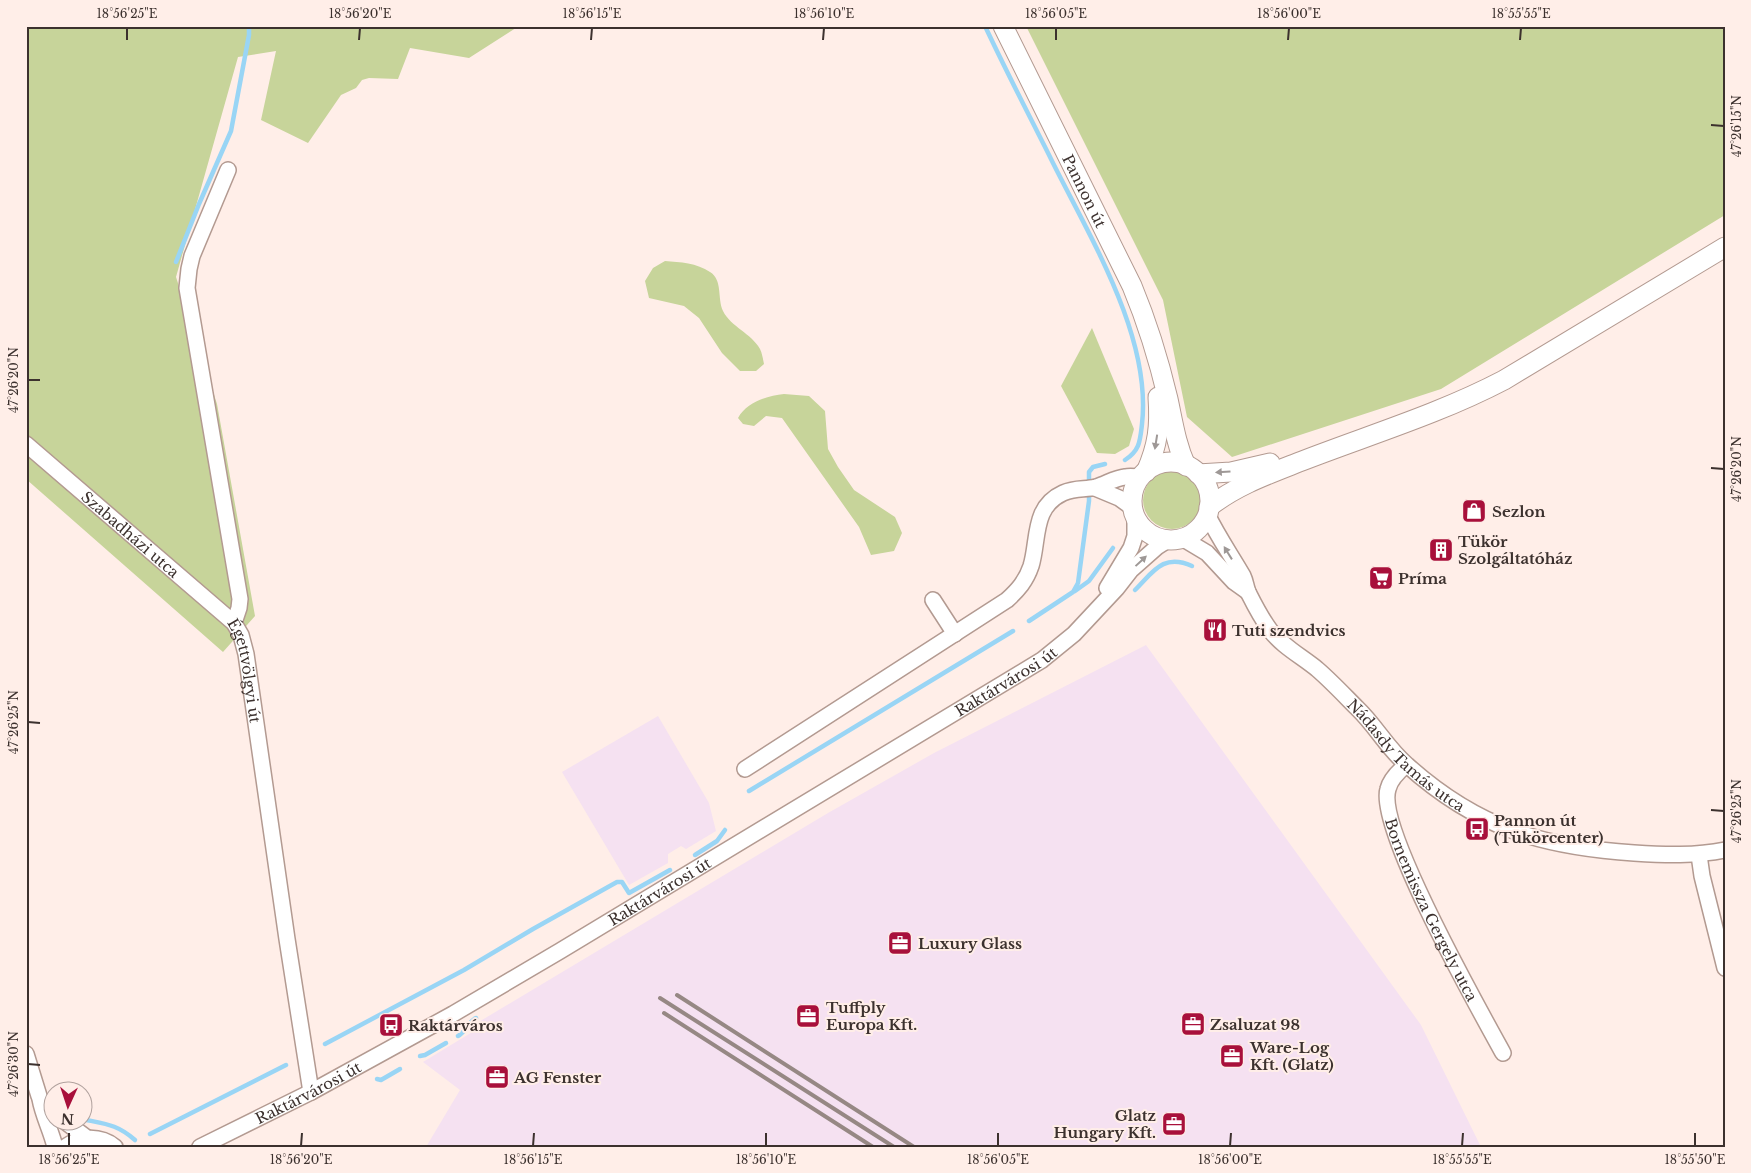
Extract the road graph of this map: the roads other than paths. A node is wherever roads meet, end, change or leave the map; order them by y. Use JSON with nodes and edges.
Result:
{"nodes":[{"id":1,"x":1003,"y":26,"type":"edge"},
{"id":2,"x":228,"y":170,"type":"dead end"},
{"id":3,"x":1725,"y":247,"type":"edge"},
{"id":4,"x":1156,"y":359,"type":"junction"},
{"id":5,"x":1356,"y":440,"type":"junction"},
{"id":6,"x":26,"y":444,"type":"edge"},
{"id":7,"x":1192,"y":470,"type":"junction"},
{"id":8,"x":1143,"y":474,"type":"junction"},
{"id":9,"x":1095,"y":488,"type":"junction"},
{"id":10,"x":1208,"y":510,"type":"junction"},
{"id":11,"x":1134,"y":512,"type":"junction"},
{"id":12,"x":1175,"y":539,"type":"junction"},
{"id":13,"x":1248,"y":592,"type":"junction"},
{"id":14,"x":933,"y":600,"type":"dead end"},
{"id":15,"x":1096,"y":609,"type":"junction"},
{"id":16,"x":234,"y":623,"type":"junction"},
{"id":17,"x":955,"y":634,"type":"junction"},
{"id":18,"x":1406,"y":765,"type":"junction"},
{"id":19,"x":745,"y":769,"type":"dead end"},
{"id":20,"x":1725,"y":850,"type":"edge"},
{"id":21,"x":1699,"y":854,"type":"junction"},
{"id":22,"x":1725,"y":968,"type":"edge"},
{"id":23,"x":1503,"y":1053,"type":"dead end"},
{"id":24,"x":26,"y":1054,"type":"edge"},
{"id":25,"x":311,"y":1092,"type":"junction"},
{"id":26,"x":39,"y":1096,"type":"dead end"},
{"id":27,"x":42,"y":1101,"type":"edge"},
{"id":28,"x":42,"y":1112,"type":"edge"},
{"id":29,"x":50,"y":1130,"type":"edge"},
{"id":30,"x":76,"y":1130,"type":"edge"},
{"id":31,"x":87,"y":1138,"type":"junction"},
{"id":32,"x":202,"y":1145,"type":"edge"},
{"id":33,"x":55,"y":1147,"type":"edge"},
{"id":34,"x":65,"y":1147,"type":"edge"},
{"id":35,"x":115,"y":1147,"type":"edge"},
{"id":36,"x":189,"y":1147,"type":"edge"}],
"edges":[{"from":1,"to":4,"type":"main road","name":"Pannon út"},
{"from":2,"to":16,"type":"street","name":"Égettvölgyi út"},
{"from":3,"to":5,"type":"main road"},
{"from":4,"to":7,"type":"main road","name":"Pannon út"},
{"from":4,"to":8,"type":"main road","name":"Pannon út","one_way":true},
{"from":5,"to":7,"type":"main road","one_way":true},
{"from":5,"to":10,"type":"main road","name":"Raktárvárosi út"},
{"from":6,"to":16,"type":"street","name":"Szabadházi utca"},
{"from":7,"to":8,"type":"main road"},
{"from":7,"to":10,"type":"main road"},
{"from":8,"to":9,"type":"street"},
{"from":8,"to":11,"type":"main road","name":"Raktárvárosi út"},
{"from":9,"to":11,"type":"street"},
{"from":9,"to":17,"type":"street"},
{"from":10,"to":12,"type":"main road","name":"Raktárvárosi út"},
{"from":13,"to":10,"type":"street","name":"Nádasdy Tamás utca","one_way":true},
{"from":11,"to":12,"type":"main road"},
{"from":11,"to":15,"type":"street","name":"Raktárvárosi út"},
{"from":12,"to":13,"type":"street","name":"Nádasdy Tamás utca"},
{"from":15,"to":12,"type":"street","name":"Raktárvárosi út","one_way":true},
{"from":13,"to":18,"type":"street","name":"Nádasdy Tamás utca"},
{"from":14,"to":17,"type":"street"},
{"from":15,"to":25,"type":"street","name":"Raktárvárosi út"},
{"from":16,"to":25,"type":"street","name":"Égettvölgyi út"},
{"from":17,"to":19,"type":"street"},
{"from":18,"to":21,"type":"street","name":"Nádasdy Tamás utca"},
{"from":18,"to":23,"type":"street","name":"Bornemissza Gergely utca"},
{"from":20,"to":21,"type":"street","name":"Nádasdy Tamás utca"},
{"from":21,"to":22,"type":"street"},
{"from":24,"to":26,"type":"street"},
{"from":25,"to":32,"type":"street","name":"Raktárvárosi út"},
{"from":27,"to":28,"type":"street"},
{"from":29,"to":33,"type":"street"},
{"from":30,"to":31,"type":"street"},
{"from":31,"to":34,"type":"street"},
{"from":31,"to":35,"type":"street"},
{"from":32,"to":36,"type":"street","name":"Raktárvárosi út"}]}
